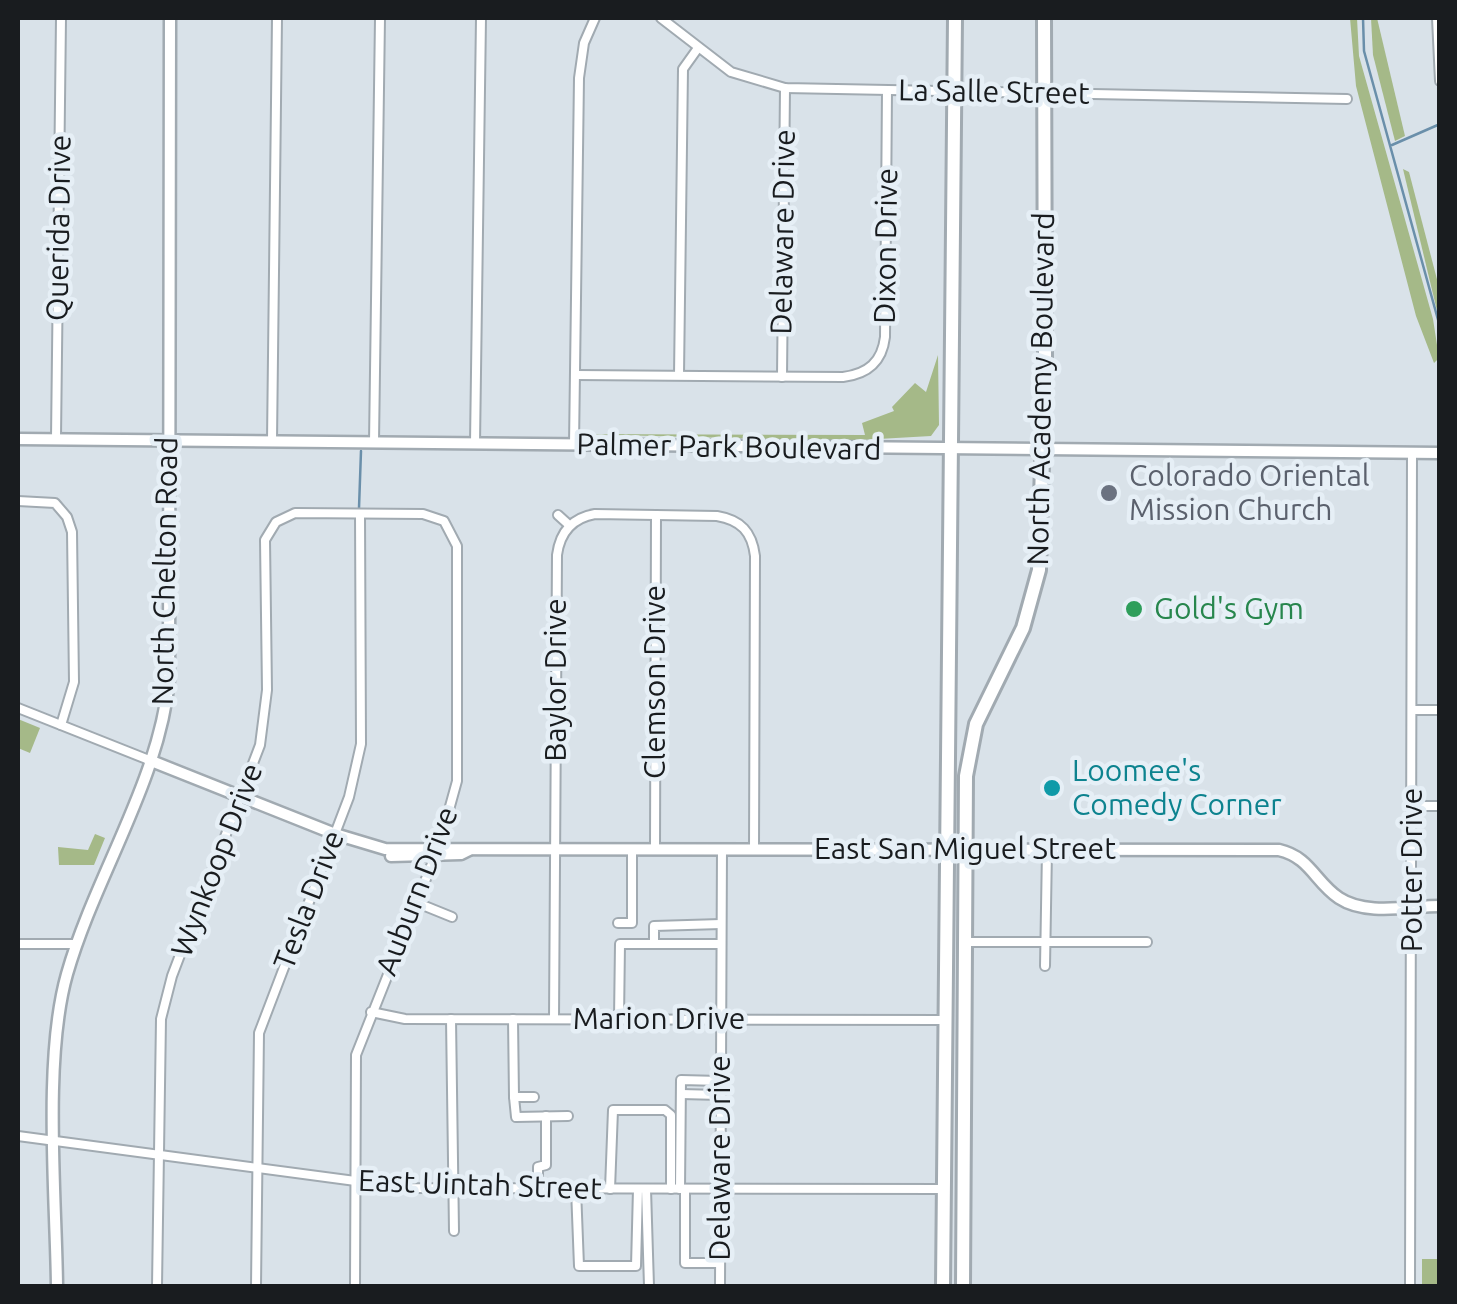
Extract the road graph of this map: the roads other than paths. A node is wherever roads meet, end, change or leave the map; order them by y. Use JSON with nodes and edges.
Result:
{"nodes":[{"id":1,"x":61,"y":18,"type":"edge"},
{"id":2,"x":170,"y":18,"type":"edge"},
{"id":3,"x":277,"y":18,"type":"edge"},
{"id":4,"x":380,"y":18,"type":"edge"},
{"id":5,"x":481,"y":18,"type":"edge"},
{"id":6,"x":595,"y":18,"type":"edge"},
{"id":7,"x":660,"y":18,"type":"edge"},
{"id":8,"x":955,"y":18,"type":"edge"},
{"id":9,"x":1044,"y":18,"type":"edge"},
{"id":10,"x":1437,"y":18,"type":"edge"},
{"id":11,"x":698,"y":48,"type":"junction"},
{"id":12,"x":1440,"y":81,"type":"edge"},
{"id":13,"x":785,"y":88,"type":"junction"},
{"id":14,"x":887,"y":90,"type":"junction"},
{"id":15,"x":954,"y":90,"type":"junction"},
{"id":16,"x":1047,"y":91,"type":"junction"},
{"id":17,"x":1347,"y":99,"type":"dead end"},
{"id":18,"x":576,"y":374,"type":"junction"},
{"id":19,"x":679,"y":375,"type":"junction"},
{"id":20,"x":782,"y":377,"type":"junction"},
{"id":21,"x":56,"y":438,"type":"junction"},
{"id":22,"x":18,"y":439,"type":"edge"},
{"id":23,"x":166,"y":439,"type":"junction"},
{"id":24,"x":272,"y":441,"type":"junction"},
{"id":25,"x":374,"y":442,"type":"junction"},
{"id":26,"x":475,"y":443,"type":"junction"},
{"id":27,"x":574,"y":445,"type":"junction"},
{"id":28,"x":1044,"y":449,"type":"junction"},
{"id":29,"x":951,"y":450,"type":"junction"},
{"id":30,"x":1412,"y":452,"type":"junction"},
{"id":31,"x":1440,"y":453,"type":"edge"},
{"id":32,"x":18,"y":501,"type":"edge"},
{"id":33,"x":360,"y":514,"type":"junction"},
{"id":34,"x":558,"y":515,"type":"dead end"},
{"id":35,"x":656,"y":515,"type":"junction"},
{"id":36,"x":754,"y":517,"type":"dead end"},
{"id":37,"x":569,"y":526,"type":"junction"},
{"id":38,"x":744,"y":528,"type":"junction"},
{"id":39,"x":18,"y":708,"type":"edge"},
{"id":40,"x":1412,"y":710,"type":"junction"},
{"id":41,"x":1440,"y":710,"type":"edge"},
{"id":42,"x":61,"y":726,"type":"junction"},
{"id":43,"x":149,"y":760,"type":"junction"},
{"id":44,"x":243,"y":798,"type":"junction"},
{"id":45,"x":1412,"y":806,"type":"junction"},
{"id":46,"x":1440,"y":806,"type":"edge"},
{"id":47,"x":335,"y":834,"type":"junction"},
{"id":48,"x":555,"y":849,"type":"junction"},
{"id":49,"x":632,"y":849,"type":"junction"},
{"id":50,"x":655,"y":849,"type":"junction"},
{"id":51,"x":722,"y":849,"type":"junction"},
{"id":52,"x":754,"y":849,"type":"junction"},
{"id":53,"x":949,"y":850,"type":"junction"},
{"id":54,"x":1046,"y":850,"type":"junction"},
{"id":55,"x":437,"y":851,"type":"junction"},
{"id":56,"x":964,"y":851,"type":"junction"},
{"id":57,"x":415,"y":902,"type":"junction"},
{"id":58,"x":1412,"y":906,"type":"junction"},
{"id":59,"x":1440,"y":906,"type":"edge"},
{"id":60,"x":452,"y":917,"type":"dead end"},
{"id":61,"x":618,"y":923,"type":"dead end"},
{"id":62,"x":721,"y":924,"type":"junction"},
{"id":63,"x":965,"y":942,"type":"junction"},
{"id":64,"x":1045,"y":942,"type":"junction"},
{"id":65,"x":1148,"y":942,"type":"dead end"},
{"id":66,"x":18,"y":944,"type":"edge"},
{"id":67,"x":76,"y":944,"type":"junction"},
{"id":68,"x":654,"y":944,"type":"junction"},
{"id":69,"x":721,"y":944,"type":"junction"},
{"id":70,"x":1046,"y":966,"type":"dead end"},
{"id":71,"x":371,"y":1012,"type":"junction"},
{"id":72,"x":451,"y":1019,"type":"junction"},
{"id":73,"x":513,"y":1019,"type":"junction"},
{"id":74,"x":554,"y":1019,"type":"junction"},
{"id":75,"x":619,"y":1019,"type":"junction"},
{"id":76,"x":720,"y":1019,"type":"junction"},
{"id":77,"x":948,"y":1020,"type":"junction"},
{"id":78,"x":720,"y":1080,"type":"junction"},
{"id":79,"x":681,"y":1094,"type":"junction"},
{"id":80,"x":720,"y":1095,"type":"junction"},
{"id":81,"x":514,"y":1097,"type":"junction"},
{"id":82,"x":534,"y":1097,"type":"dead end"},
{"id":83,"x":546,"y":1116,"type":"junction"},
{"id":84,"x":568,"y":1116,"type":"dead end"},
{"id":85,"x":18,"y":1136,"type":"edge"},
{"id":86,"x":56,"y":1142,"type":"junction"},
{"id":87,"x":156,"y":1156,"type":"junction"},
{"id":88,"x":256,"y":1169,"type":"junction"},
{"id":89,"x":354,"y":1182,"type":"junction"},
{"id":90,"x":452,"y":1189,"type":"junction"},
{"id":91,"x":538,"y":1189,"type":"junction"},
{"id":92,"x":576,"y":1190,"type":"junction"},
{"id":93,"x":610,"y":1190,"type":"junction"},
{"id":94,"x":642,"y":1190,"type":"junction"},
{"id":95,"x":679,"y":1190,"type":"junction"},
{"id":96,"x":720,"y":1190,"type":"junction"},
{"id":97,"x":945,"y":1190,"type":"junction"},
{"id":98,"x":454,"y":1231,"type":"dead end"},
{"id":99,"x":720,"y":1263,"type":"junction"},
{"id":100,"x":57,"y":1286,"type":"edge"},
{"id":101,"x":157,"y":1286,"type":"edge"},
{"id":102,"x":256,"y":1286,"type":"edge"},
{"id":103,"x":355,"y":1286,"type":"edge"},
{"id":104,"x":649,"y":1286,"type":"edge"},
{"id":105,"x":720,"y":1286,"type":"edge"},
{"id":106,"x":943,"y":1286,"type":"edge"},
{"id":107,"x":964,"y":1286,"type":"edge"},
{"id":108,"x":1410,"y":1286,"type":"edge"}],
"edges":[{"from":1,"to":21,"type":"street","name":"Querida Drive"},
{"from":2,"to":23,"type":"main road","name":"North Chelton Road"},
{"from":3,"to":24,"type":"street"},
{"from":4,"to":25,"type":"street"},
{"from":5,"to":26,"type":"street"},
{"from":6,"to":18,"type":"street"},
{"from":7,"to":11,"type":"street","name":"La Salle Street"},
{"from":8,"to":15,"type":"highway"},
{"from":9,"to":16,"type":"highway","name":"North Academy Boulevard"},
{"from":10,"to":12,"type":"street"},
{"from":11,"to":13,"type":"street","name":"La Salle Street"},
{"from":11,"to":19,"type":"street"},
{"from":13,"to":14,"type":"street","name":"La Salle Street"},
{"from":13,"to":20,"type":"street","name":"Delaware Drive"},
{"from":14,"to":15,"type":"street","name":"La Salle Street"},
{"from":14,"to":20,"type":"street","name":"Dixon Drive"},
{"from":15,"to":16,"type":"street","name":"La Salle Street"},
{"from":15,"to":29,"type":"highway"},
{"from":16,"to":17,"type":"street","name":"La Salle Street"},
{"from":16,"to":28,"type":"highway","name":"North Academy Boulevard"},
{"from":18,"to":19,"type":"street"},
{"from":18,"to":27,"type":"street"},
{"from":19,"to":20,"type":"street"},
{"from":21,"to":22,"type":"main road","name":"Palmer Park Boulevard"},
{"from":21,"to":23,"type":"main road","name":"Palmer Park Boulevard"},
{"from":23,"to":24,"type":"main road","name":"Palmer Park Boulevard"},
{"from":23,"to":43,"type":"main road","name":"North Chelton Road"},
{"from":24,"to":25,"type":"main road","name":"Palmer Park Boulevard"},
{"from":25,"to":26,"type":"main road","name":"Palmer Park Boulevard"},
{"from":26,"to":27,"type":"main road","name":"Palmer Park Boulevard"},
{"from":27,"to":29,"type":"main road","name":"Palmer Park Boulevard"},
{"from":28,"to":29,"type":"main road","name":"Palmer Park Boulevard"},
{"from":28,"to":30,"type":"main road","name":"Palmer Park Boulevard"},
{"from":28,"to":56,"type":"highway","name":"North Academy Boulevard"},
{"from":29,"to":53,"type":"highway"},
{"from":30,"to":31,"type":"main road","name":"Palmer Park Boulevard"},
{"from":30,"to":40,"type":"street","name":"Potter Drive"},
{"from":32,"to":42,"type":"street"},
{"from":33,"to":44,"type":"street","name":"Wynkoop Drive"},
{"from":33,"to":47,"type":"street","name":"Tesla Drive"},
{"from":33,"to":55,"type":"street","name":"Auburn Drive"},
{"from":34,"to":37,"type":"street"},
{"from":35,"to":37,"type":"street"},
{"from":35,"to":38,"type":"street"},
{"from":35,"to":50,"type":"street","name":"Clemson Drive"},
{"from":36,"to":38,"type":"street"},
{"from":37,"to":48,"type":"street","name":"Baylor Drive"},
{"from":38,"to":52,"type":"street"},
{"from":39,"to":42,"type":"street"},
{"from":40,"to":41,"type":"street"},
{"from":40,"to":45,"type":"street","name":"Potter Drive"},
{"from":42,"to":43,"type":"street"},
{"from":43,"to":44,"type":"main road"},
{"from":43,"to":67,"type":"main road","name":"North Chelton Road"},
{"from":44,"to":47,"type":"main road"},
{"from":44,"to":87,"type":"street","name":"Wynkoop Drive"},
{"from":45,"to":46,"type":"street"},
{"from":45,"to":58,"type":"street","name":"Potter Drive"},
{"from":47,"to":55,"type":"main road"},
{"from":47,"to":88,"type":"street","name":"Tesla Drive"},
{"from":48,"to":49,"type":"main road","name":"East San Miguel Street"},
{"from":48,"to":55,"type":"main road","name":"East San Miguel Street"},
{"from":48,"to":74,"type":"street","name":"Baylor Drive"},
{"from":49,"to":50,"type":"main road","name":"East San Miguel Street"},
{"from":49,"to":61,"type":"street"},
{"from":50,"to":51,"type":"main road","name":"East San Miguel Street"},
{"from":51,"to":52,"type":"main road","name":"East San Miguel Street"},
{"from":51,"to":62,"type":"street","name":"Delaware Drive"},
{"from":52,"to":53,"type":"main road","name":"East San Miguel Street"},
{"from":53,"to":56,"type":"main road","name":"East San Miguel Street"},
{"from":53,"to":77,"type":"highway"},
{"from":54,"to":56,"type":"main road","name":"East San Miguel Street"},
{"from":54,"to":58,"type":"main road","name":"East San Miguel Street"},
{"from":54,"to":64,"type":"street"},
{"from":55,"to":57,"type":"street","name":"Auburn Drive"},
{"from":56,"to":63,"type":"highway","name":"North Academy Boulevard"},
{"from":57,"to":60,"type":"street"},
{"from":57,"to":71,"type":"street","name":"Auburn Drive"},
{"from":58,"to":59,"type":"main road","name":"East San Miguel Street"},
{"from":58,"to":108,"type":"street","name":"Potter Drive"},
{"from":62,"to":68,"type":"street"},
{"from":62,"to":69,"type":"street","name":"Delaware Drive"},
{"from":63,"to":64,"type":"street"},
{"from":63,"to":107,"type":"highway","name":"North Academy Boulevard"},
{"from":64,"to":65,"type":"street"},
{"from":64,"to":70,"type":"street"},
{"from":66,"to":67,"type":"street"},
{"from":67,"to":86,"type":"main road","name":"North Chelton Road"},
{"from":68,"to":69,"type":"street"},
{"from":68,"to":75,"type":"street"},
{"from":69,"to":76,"type":"street","name":"Delaware Drive"},
{"from":71,"to":72,"type":"street","name":"Marion Drive"},
{"from":71,"to":89,"type":"street","name":"Auburn Drive"},
{"from":72,"to":73,"type":"street","name":"Marion Drive"},
{"from":72,"to":90,"type":"street"},
{"from":73,"to":74,"type":"street","name":"Marion Drive"},
{"from":73,"to":81,"type":"street"},
{"from":74,"to":75,"type":"street","name":"Marion Drive"},
{"from":75,"to":76,"type":"street","name":"Marion Drive"},
{"from":76,"to":77,"type":"street","name":"Marion Drive"},
{"from":76,"to":78,"type":"street","name":"Delaware Drive"},
{"from":77,"to":97,"type":"highway"},
{"from":78,"to":79,"type":"street"},
{"from":78,"to":80,"type":"street","name":"Delaware Drive"},
{"from":79,"to":80,"type":"street"},
{"from":79,"to":95,"type":"street"},
{"from":80,"to":96,"type":"street","name":"Delaware Drive"},
{"from":81,"to":82,"type":"street"},
{"from":81,"to":83,"type":"street"},
{"from":83,"to":84,"type":"street"},
{"from":83,"to":91,"type":"street"},
{"from":85,"to":86,"type":"street","name":"East Uintah Street"},
{"from":86,"to":87,"type":"street","name":"East Uintah Street"},
{"from":86,"to":100,"type":"main road","name":"North Chelton Road"},
{"from":87,"to":88,"type":"street","name":"East Uintah Street"},
{"from":87,"to":101,"type":"street","name":"Wynkoop Drive"},
{"from":88,"to":89,"type":"street","name":"East Uintah Street"},
{"from":88,"to":102,"type":"street","name":"Tesla Drive"},
{"from":89,"to":90,"type":"street","name":"East Uintah Street"},
{"from":89,"to":103,"type":"street","name":"Auburn Drive"},
{"from":90,"to":91,"type":"street","name":"East Uintah Street"},
{"from":90,"to":98,"type":"street"},
{"from":91,"to":92,"type":"street","name":"East Uintah Street"},
{"from":92,"to":93,"type":"street","name":"East Uintah Street"},
{"from":92,"to":94,"type":"street"},
{"from":93,"to":94,"type":"street","name":"East Uintah Street"},
{"from":93,"to":95,"type":"street"},
{"from":94,"to":95,"type":"street","name":"East Uintah Street"},
{"from":94,"to":104,"type":"street"},
{"from":95,"to":96,"type":"street","name":"East Uintah Street"},
{"from":95,"to":99,"type":"street"},
{"from":96,"to":97,"type":"street","name":"East Uintah Street"},
{"from":96,"to":99,"type":"street","name":"Delaware Drive"},
{"from":97,"to":106,"type":"highway"},
{"from":99,"to":105,"type":"street","name":"Delaware Drive"}]}
